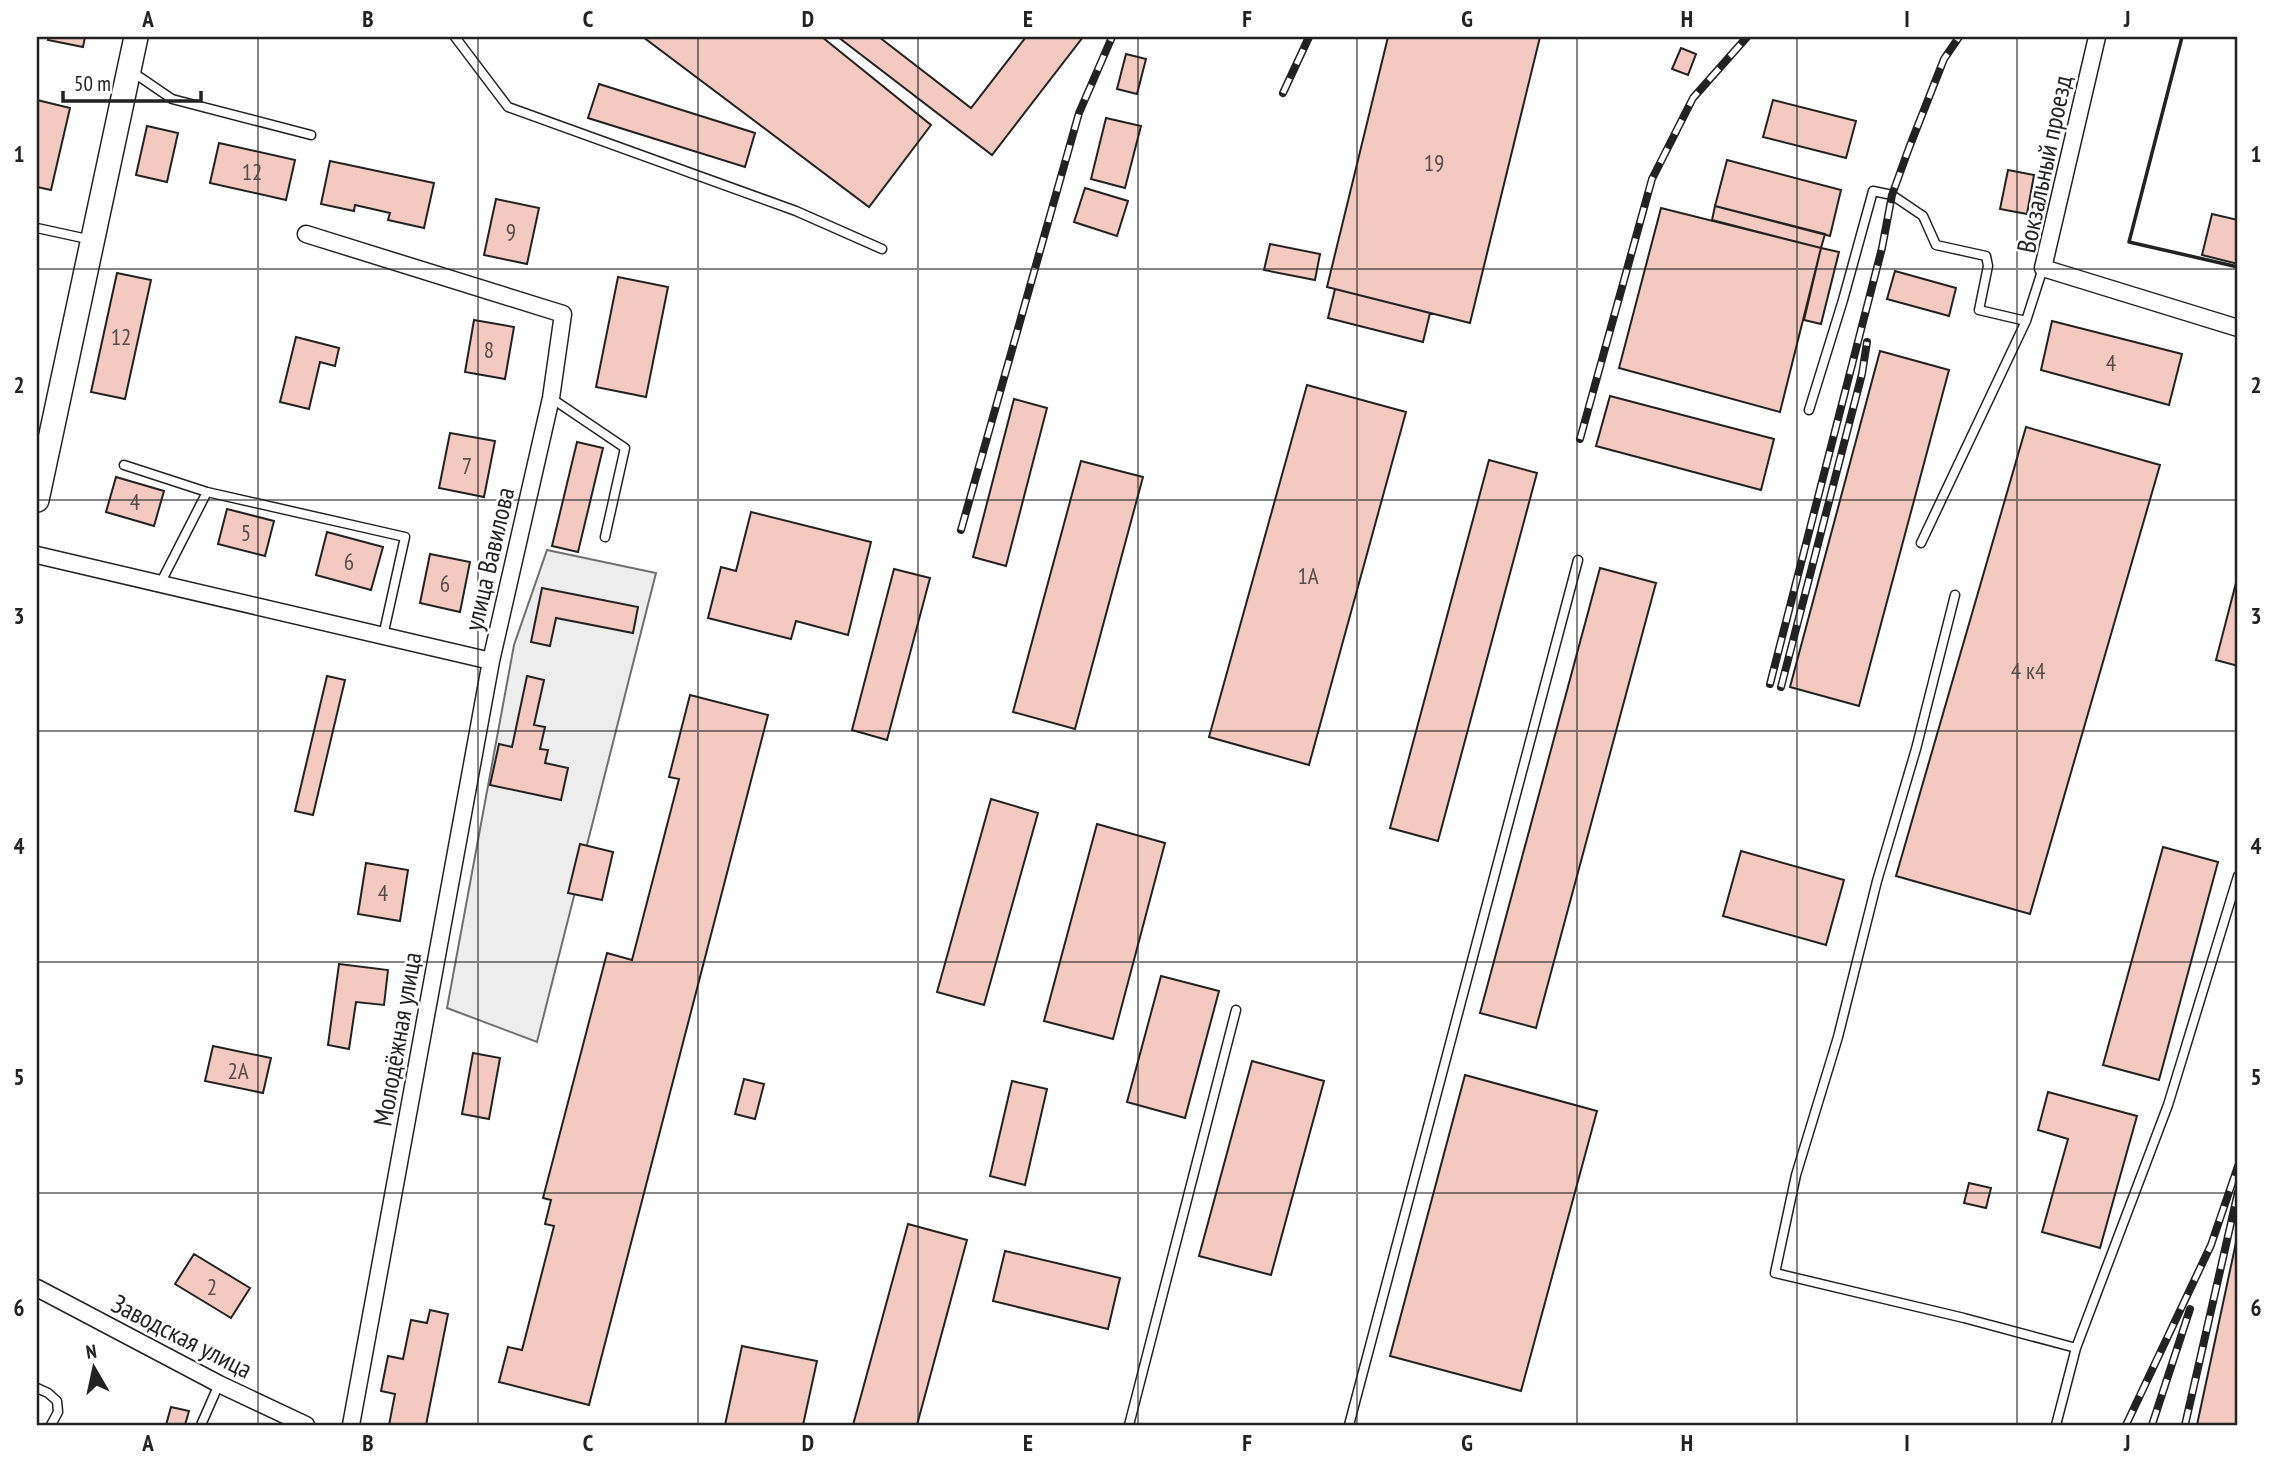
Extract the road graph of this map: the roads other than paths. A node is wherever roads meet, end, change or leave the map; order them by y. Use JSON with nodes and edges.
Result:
{"nodes":[{"id":1,"x":136,"y":37,"type":"edge"},
{"id":2,"x":454,"y":37,"type":"edge"},
{"id":3,"x":2097,"y":37,"type":"edge"},
{"id":4,"x":129,"y":70,"type":"junction"},
{"id":5,"x":311,"y":135,"type":"dead end"},
{"id":6,"x":37,"y":228,"type":"edge"},
{"id":7,"x":306,"y":234,"type":"dead end"},
{"id":8,"x":92,"y":240,"type":"junction"},
{"id":9,"x":882,"y":249,"type":"dead end"},
{"id":10,"x":2043,"y":268,"type":"junction"},
{"id":11,"x":2026,"y":321,"type":"junction"},
{"id":12,"x":2238,"y":328,"type":"edge"},
{"id":13,"x":551,"y":398,"type":"junction"},
{"id":14,"x":1809,"y":410,"type":"dead end"},
{"id":15,"x":124,"y":465,"type":"dead end"},
{"id":16,"x":207,"y":492,"type":"junction"},
{"id":17,"x":37,"y":500,"type":"edge"},
{"id":18,"x":605,"y":537,"type":"dead end"},
{"id":19,"x":1921,"y":543,"type":"dead end"},
{"id":20,"x":37,"y":555,"type":"edge"},
{"id":21,"x":1578,"y":560,"type":"dead end"},
{"id":22,"x":160,"y":583,"type":"junction"},
{"id":23,"x":1955,"y":595,"type":"dead end"},
{"id":24,"x":383,"y":636,"type":"junction"},
{"id":25,"x":491,"y":662,"type":"junction"},
{"id":26,"x":2238,"y":876,"type":"edge"},
{"id":27,"x":1236,"y":1010,"type":"dead end"},
{"id":28,"x":37,"y":1288,"type":"edge"},
{"id":29,"x":2076,"y":1348,"type":"junction"},
{"id":30,"x":219,"y":1384,"type":"junction"},
{"id":31,"x":37,"y":1388,"type":"edge"},
{"id":32,"x":51,"y":1425,"type":"edge"},
{"id":33,"x":201,"y":1425,"type":"edge"},
{"id":34,"x":306,"y":1425,"type":"edge"},
{"id":35,"x":351,"y":1425,"type":"edge"},
{"id":36,"x":1129,"y":1425,"type":"edge"},
{"id":37,"x":1349,"y":1425,"type":"edge"},
{"id":38,"x":2056,"y":1425,"type":"edge"}],
"edges":[{"from":1,"to":4,"type":"main road"},
{"from":2,"to":9,"type":"lane"},
{"from":3,"to":10,"type":"street","name":"Вокзальный проезд"},
{"from":4,"to":5,"type":"lane"},
{"from":4,"to":8,"type":"main road"},
{"from":6,"to":8,"type":"lane"},
{"from":7,"to":13,"type":"street","name":"улица Вавилова"},
{"from":8,"to":17,"type":"main road"},
{"from":10,"to":11,"type":"lane"},
{"from":10,"to":12,"type":"street","name":"Вокзальный проезд"},
{"from":11,"to":14,"type":"lane"},
{"from":11,"to":19,"type":"lane"},
{"from":13,"to":18,"type":"lane"},
{"from":13,"to":25,"type":"street","name":"улица Вавилова"},
{"from":15,"to":16,"type":"lane"},
{"from":16,"to":22,"type":"lane"},
{"from":16,"to":24,"type":"lane"},
{"from":20,"to":22,"type":"street","name":"улица Вавилова"},
{"from":21,"to":37,"type":"lane"},
{"from":22,"to":24,"type":"street","name":"улица Вавилова"},
{"from":23,"to":29,"type":"lane"},
{"from":24,"to":25,"type":"street","name":"улица Вавилова"},
{"from":25,"to":35,"type":"street","name":"Молодёжная улица"},
{"from":26,"to":29,"type":"lane"},
{"from":27,"to":36,"type":"lane"},
{"from":28,"to":30,"type":"street","name":"Заводская улица"},
{"from":29,"to":38,"type":"lane"},
{"from":30,"to":33,"type":"lane"},
{"from":30,"to":34,"type":"street","name":"Заводская улица"},
{"from":31,"to":32,"type":"lane"}]}
